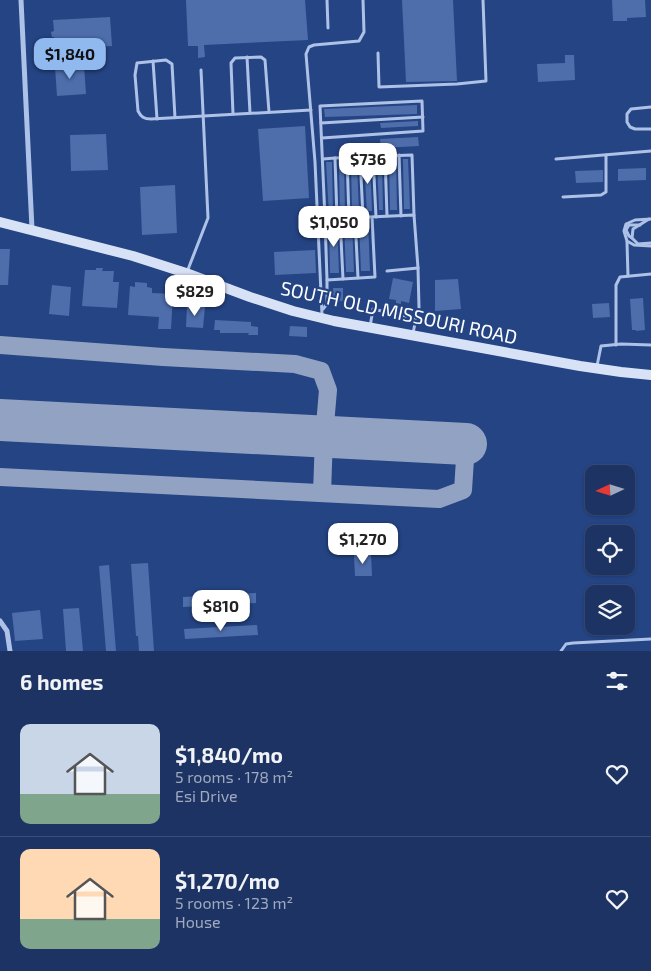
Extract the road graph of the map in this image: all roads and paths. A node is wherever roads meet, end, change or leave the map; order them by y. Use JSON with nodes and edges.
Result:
{"nodes":[{"id":1,"x":21,"y":0,"type":"edge"},
{"id":2,"x":327,"y":0,"type":"edge"},
{"id":3,"x":363,"y":0,"type":"edge"},
{"id":4,"x":483,"y":0,"type":"edge"},
{"id":5,"x":328,"y":28,"type":"dead end"},
{"id":6,"x":378,"y":53,"type":"dead end"},
{"id":7,"x":247,"y":57,"type":"junction"},
{"id":8,"x":153,"y":61,"type":"junction"},
{"id":9,"x":201,"y":70,"type":"dead end"},
{"id":10,"x":651,"y":107,"type":"edge"},
{"id":11,"x":311,"y":110,"type":"junction"},
{"id":12,"x":269,"y":112,"type":"junction"},
{"id":13,"x":233,"y":114,"type":"junction"},
{"id":14,"x":250,"y":114,"type":"junction"},
{"id":15,"x":203,"y":116,"type":"junction"},
{"id":16,"x":423,"y":117,"type":"junction"},
{"id":17,"x":175,"y":118,"type":"junction"},
{"id":18,"x":157,"y":119,"type":"junction"},
{"id":19,"x":321,"y":123,"type":"junction"},
{"id":20,"x":651,"y":129,"type":"edge"},
{"id":21,"x":322,"y":138,"type":"junction"},
{"id":22,"x":651,"y":151,"type":"edge"},
{"id":23,"x":399,"y":155,"type":"junction"},
{"id":24,"x":606,"y":155,"type":"junction"},
{"id":25,"x":360,"y":156,"type":"junction"},
{"id":26,"x":372,"y":156,"type":"junction"},
{"id":27,"x":386,"y":156,"type":"junction"},
{"id":28,"x":335,"y":158,"type":"junction"},
{"id":29,"x":347,"y":158,"type":"junction"},
{"id":30,"x":322,"y":159,"type":"junction"},
{"id":31,"x":556,"y":160,"type":"dead end"},
{"id":32,"x":563,"y":196,"type":"dead end"},
{"id":33,"x":414,"y":215,"type":"junction"},
{"id":34,"x":387,"y":216,"type":"junction"},
{"id":35,"x":401,"y":216,"type":"junction"},
{"id":36,"x":356,"y":217,"type":"junction"},
{"id":37,"x":363,"y":217,"type":"junction"},
{"id":38,"x":374,"y":217,"type":"junction"},
{"id":39,"x":339,"y":218,"type":"junction"},
{"id":40,"x":350,"y":218,"type":"junction"},
{"id":41,"x":325,"y":219,"type":"junction"},
{"id":42,"x":650,"y":219,"type":"edge"},
{"id":43,"x":0,"y":222,"type":"edge"},
{"id":44,"x":640,"y":224,"type":"junction"},
{"id":45,"x":32,"y":229,"type":"junction"},
{"id":46,"x":632,"y":238,"type":"junction"},
{"id":47,"x":627,"y":241,"type":"junction"},
{"id":48,"x":651,"y":244,"type":"edge"},
{"id":49,"x":418,"y":268,"type":"junction"},
{"id":50,"x":387,"y":271,"type":"dead end"},
{"id":51,"x":186,"y":273,"type":"junction"},
{"id":52,"x":651,"y":274,"type":"edge"},
{"id":53,"x":628,"y":276,"type":"junction"},
{"id":54,"x":358,"y":278,"type":"junction"},
{"id":55,"x":343,"y":279,"type":"junction"},
{"id":56,"x":327,"y":280,"type":"junction"},
{"id":57,"x":322,"y":314,"type":"junction"},
{"id":58,"x":416,"y":319,"type":"junction"},
{"id":59,"x":370,"y":328,"type":"junction"},
{"id":60,"x":413,"y":336,"type":"junction"},
{"id":61,"x":616,"y":345,"type":"junction"},
{"id":62,"x":651,"y":345,"type":"edge"},
{"id":63,"x":596,"y":369,"type":"junction"},
{"id":64,"x":651,"y":375,"type":"edge"},
{"id":65,"x":0,"y":621,"type":"edge"},
{"id":66,"x":651,"y":639,"type":"edge"},
{"id":67,"x":10,"y":651,"type":"edge"},
{"id":68,"x":561,"y":651,"type":"edge"}],
"edges":[{"from":1,"to":45,"type":"street"},
{"from":2,"to":5,"type":"lane"},
{"from":3,"to":11,"type":"lane"},
{"from":4,"to":6,"type":"lane"},
{"from":7,"to":12,"type":"lane"},
{"from":7,"to":13,"type":"lane"},
{"from":7,"to":14,"type":"lane"},
{"from":8,"to":17,"type":"lane"},
{"from":8,"to":18,"type":"lane"},
{"from":8,"to":18,"type":"lane"},
{"from":9,"to":15,"type":"lane"},
{"from":10,"to":20,"type":"lane"},
{"from":11,"to":12,"type":"lane"},
{"from":11,"to":57,"type":"lane"},
{"from":12,"to":14,"type":"lane"},
{"from":13,"to":14,"type":"lane"},
{"from":13,"to":15,"type":"lane"},
{"from":15,"to":17,"type":"lane"},
{"from":15,"to":51,"type":"lane"},
{"from":16,"to":19,"type":"lane"},
{"from":16,"to":19,"type":"lane"},
{"from":16,"to":21,"type":"lane"},
{"from":17,"to":18,"type":"lane"},
{"from":19,"to":21,"type":"lane"},
{"from":21,"to":30,"type":"lane"},
{"from":22,"to":24,"type":"lane"},
{"from":23,"to":27,"type":"lane"},
{"from":23,"to":33,"type":"lane"},
{"from":23,"to":35,"type":"lane"},
{"from":24,"to":31,"type":"lane"},
{"from":24,"to":32,"type":"lane"},
{"from":25,"to":26,"type":"lane"},
{"from":25,"to":29,"type":"lane"},
{"from":25,"to":37,"type":"lane"},
{"from":26,"to":27,"type":"lane"},
{"from":26,"to":38,"type":"lane"},
{"from":27,"to":34,"type":"lane"},
{"from":28,"to":29,"type":"lane"},
{"from":28,"to":30,"type":"lane"},
{"from":28,"to":39,"type":"lane"},
{"from":29,"to":40,"type":"lane"},
{"from":30,"to":41,"type":"lane"},
{"from":33,"to":35,"type":"lane"},
{"from":33,"to":49,"type":"lane"},
{"from":34,"to":35,"type":"lane"},
{"from":34,"to":38,"type":"lane"},
{"from":36,"to":37,"type":"lane"},
{"from":36,"to":40,"type":"lane"},
{"from":36,"to":54,"type":"lane"},
{"from":37,"to":38,"type":"lane"},
{"from":38,"to":54,"type":"lane"},
{"from":39,"to":40,"type":"lane"},
{"from":39,"to":41,"type":"lane"},
{"from":39,"to":55,"type":"lane"},
{"from":41,"to":56,"type":"lane"},
{"from":42,"to":44,"type":"lane"},
{"from":42,"to":47,"type":"lane"},
{"from":43,"to":45,"type":"main road","name":"SOUTH OLD MISSOURI ROAD"},
{"from":44,"to":46,"type":"lane"},
{"from":44,"to":46,"type":"lane"},
{"from":45,"to":51,"type":"main road","name":"SOUTH OLD MISSOURI ROAD"},
{"from":46,"to":48,"type":"lane"},
{"from":47,"to":48,"type":"lane"},
{"from":47,"to":53,"type":"lane"},
{"from":49,"to":50,"type":"lane"},
{"from":49,"to":58,"type":"lane"},
{"from":51,"to":57,"type":"main road","name":"SOUTH OLD MISSOURI ROAD"},
{"from":52,"to":53,"type":"lane"},
{"from":53,"to":61,"type":"lane"},
{"from":54,"to":55,"type":"lane"},
{"from":55,"to":56,"type":"lane"},
{"from":56,"to":57,"type":"lane"},
{"from":57,"to":59,"type":"main road","name":"SOUTH OLD MISSOURI ROAD"},
{"from":58,"to":59,"type":"lane"},
{"from":58,"to":60,"type":"lane"},
{"from":59,"to":60,"type":"main road","name":"SOUTH OLD MISSOURI ROAD"},
{"from":60,"to":63,"type":"main road","name":"SOUTH OLD MISSOURI ROAD"},
{"from":61,"to":62,"type":"lane"},
{"from":61,"to":63,"type":"lane"},
{"from":63,"to":64,"type":"main road","name":"SOUTH OLD MISSOURI ROAD"},
{"from":65,"to":67,"type":"street"},
{"from":66,"to":68,"type":"lane"}]}
